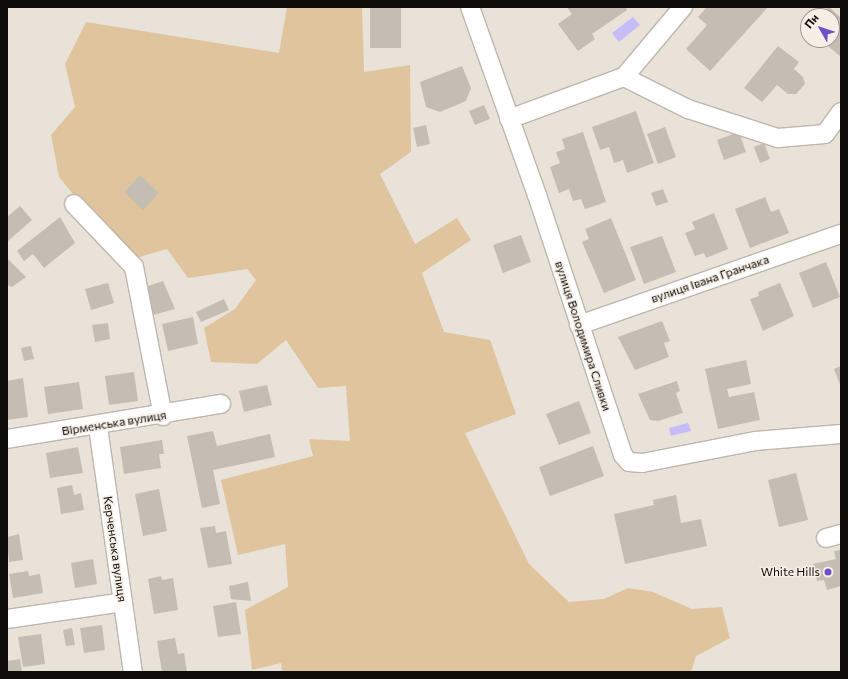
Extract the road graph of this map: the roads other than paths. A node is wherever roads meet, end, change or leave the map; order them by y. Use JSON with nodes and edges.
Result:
{"nodes":[{"id":1,"x":470,"y":7,"type":"edge"},
{"id":2,"x":683,"y":7,"type":"edge"},
{"id":3,"x":624,"y":77,"type":"junction"},
{"id":4,"x":841,"y":112,"type":"edge"},
{"id":5,"x":509,"y":119,"type":"junction"},
{"id":6,"x":74,"y":204,"type":"dead end"},
{"id":7,"x":841,"y":234,"type":"edge"},
{"id":8,"x":580,"y":325,"type":"junction"},
{"id":9,"x":221,"y":404,"type":"dead end"},
{"id":10,"x":162,"y":416,"type":"junction"},
{"id":11,"x":98,"y":427,"type":"junction"},
{"id":12,"x":841,"y":434,"type":"edge"},
{"id":13,"x":7,"y":439,"type":"edge"},
{"id":14,"x":123,"y":602,"type":"junction"},
{"id":15,"x":7,"y":619,"type":"edge"},
{"id":16,"x":133,"y":672,"type":"edge"}],
"edges":[{"from":1,"to":5,"type":"street","name":"вулиця Володимира Сливки"},
{"from":2,"to":3,"type":"street"},
{"from":3,"to":4,"type":"street"},
{"from":3,"to":5,"type":"street"},
{"from":5,"to":8,"type":"street","name":"вулиця Володимира Сливки"},
{"from":6,"to":10,"type":"street"},
{"from":7,"to":8,"type":"street","name":"вулиця Івана Гранчака"},
{"from":8,"to":12,"type":"street","name":"вулиця Володимира Сливки"},
{"from":9,"to":10,"type":"street","name":"Вірменська вулиця"},
{"from":10,"to":11,"type":"street","name":"Вірменська вулиця"},
{"from":11,"to":13,"type":"street","name":"Вірменська вулиця"},
{"from":11,"to":14,"type":"street","name":"Керченська вулиця"},
{"from":14,"to":15,"type":"street"},
{"from":14,"to":16,"type":"street","name":"Керченська вулиця"}]}
